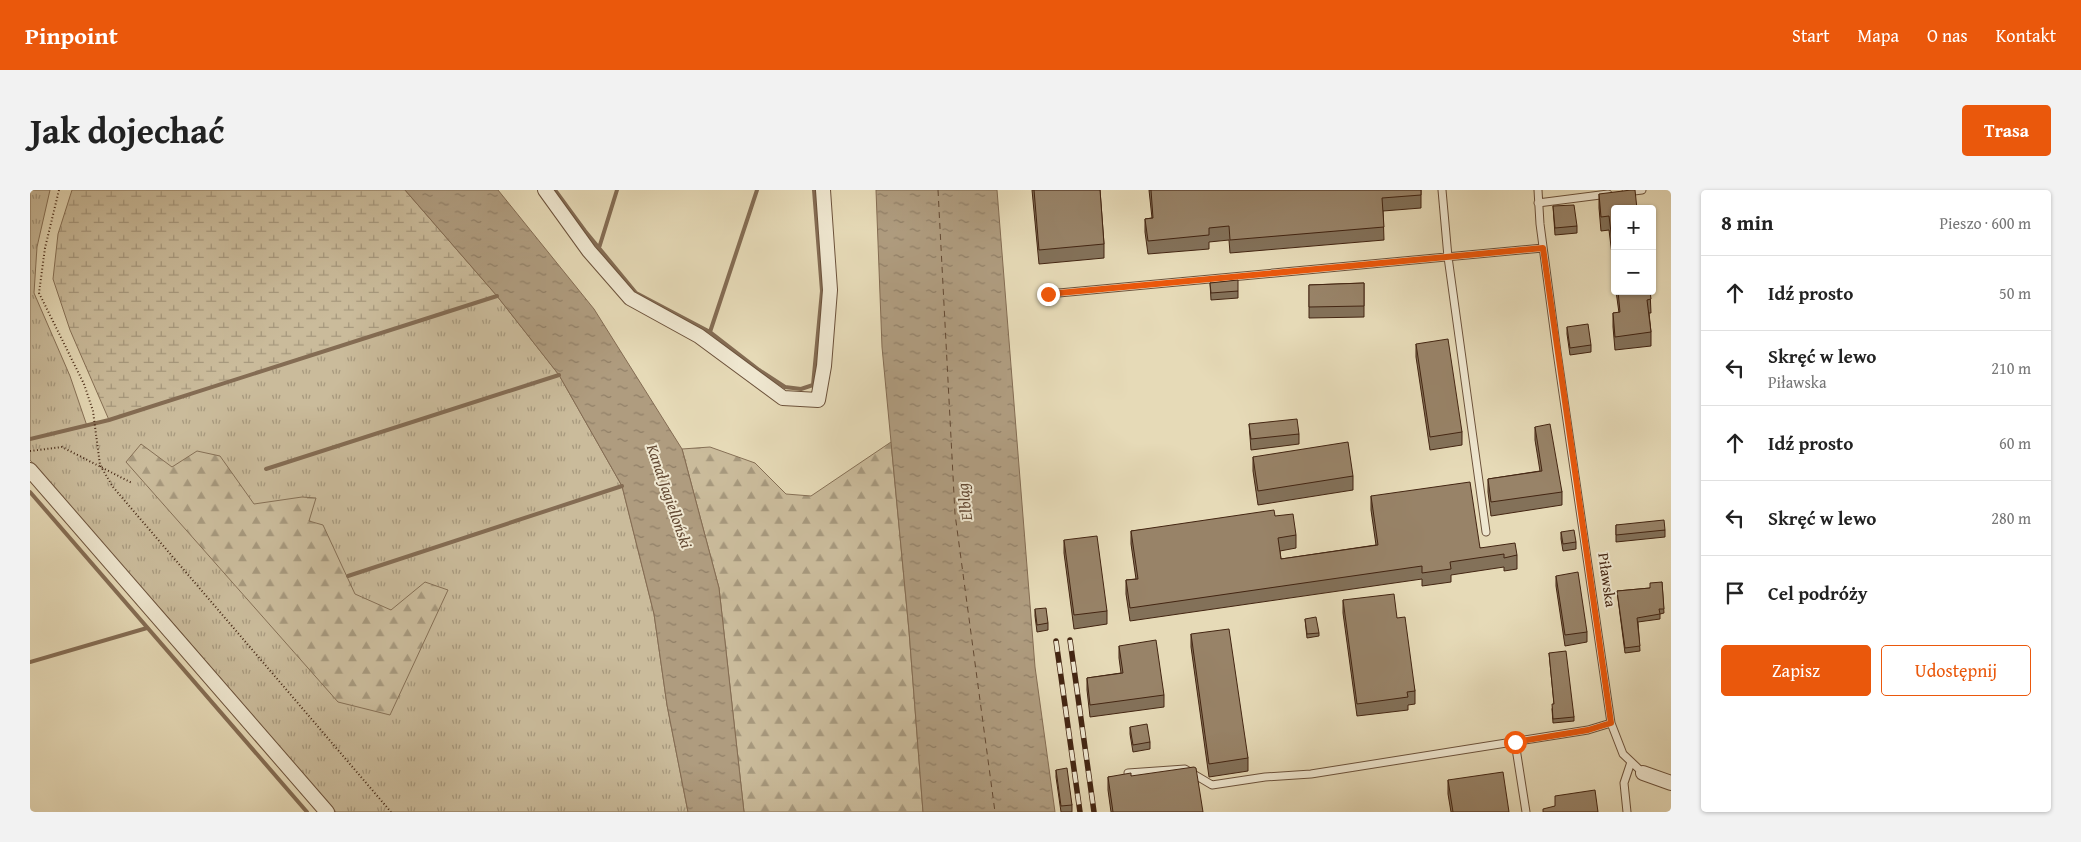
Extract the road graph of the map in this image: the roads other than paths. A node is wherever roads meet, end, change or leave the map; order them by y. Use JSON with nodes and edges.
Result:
{"nodes":[{"id":1,"x":545,"y":190,"type":"edge"},
{"id":2,"x":823,"y":190,"type":"edge"},
{"id":3,"x":1442,"y":190,"type":"edge"},
{"id":4,"x":1538,"y":190,"type":"edge"},
{"id":5,"x":1642,"y":190,"type":"edge"},
{"id":6,"x":1538,"y":203,"type":"junction"},
{"id":7,"x":1543,"y":248,"type":"junction"},
{"id":8,"x":1448,"y":257,"type":"junction"},
{"id":9,"x":1048,"y":294,"type":"dead end"},
{"id":10,"x":30,"y":470,"type":"edge"},
{"id":11,"x":1486,"y":532,"type":"dead end"},
{"id":12,"x":1611,"y":723,"type":"junction"},
{"id":13,"x":1515,"y":742,"type":"junction"},
{"id":14,"x":1631,"y":762,"type":"junction"},
{"id":15,"x":1128,"y":772,"type":"edge"},
{"id":16,"x":1643,"y":773,"type":"joint"},
{"id":17,"x":1671,"y":783,"type":"edge"},
{"id":18,"x":327,"y":812,"type":"edge"},
{"id":19,"x":1526,"y":812,"type":"edge"},
{"id":20,"x":1627,"y":812,"type":"edge"}],
"edges":[{"from":1,"to":2,"type":"street"},
{"from":3,"to":8,"type":"lane"},
{"from":4,"to":6,"type":"lane","name":"Piławska"},
{"from":5,"to":6,"type":"lane"},
{"from":6,"to":7,"type":"lane","name":"Piławska"},
{"from":7,"to":8,"type":"lane"},
{"from":7,"to":12,"type":"lane","name":"Piławska"},
{"from":8,"to":9,"type":"lane"},
{"from":8,"to":11,"type":"lane"},
{"from":10,"to":18,"type":"street"},
{"from":12,"to":13,"type":"lane"},
{"from":12,"to":14,"type":"lane","name":"Piławska"},
{"from":13,"to":15,"type":"lane"},
{"from":13,"to":19,"type":"lane"},
{"from":14,"to":16,"type":"lane","name":"Piławska"},
{"from":14,"to":20,"type":"lane"},
{"from":16,"to":17,"type":"street","name":"Piławska"}]}
